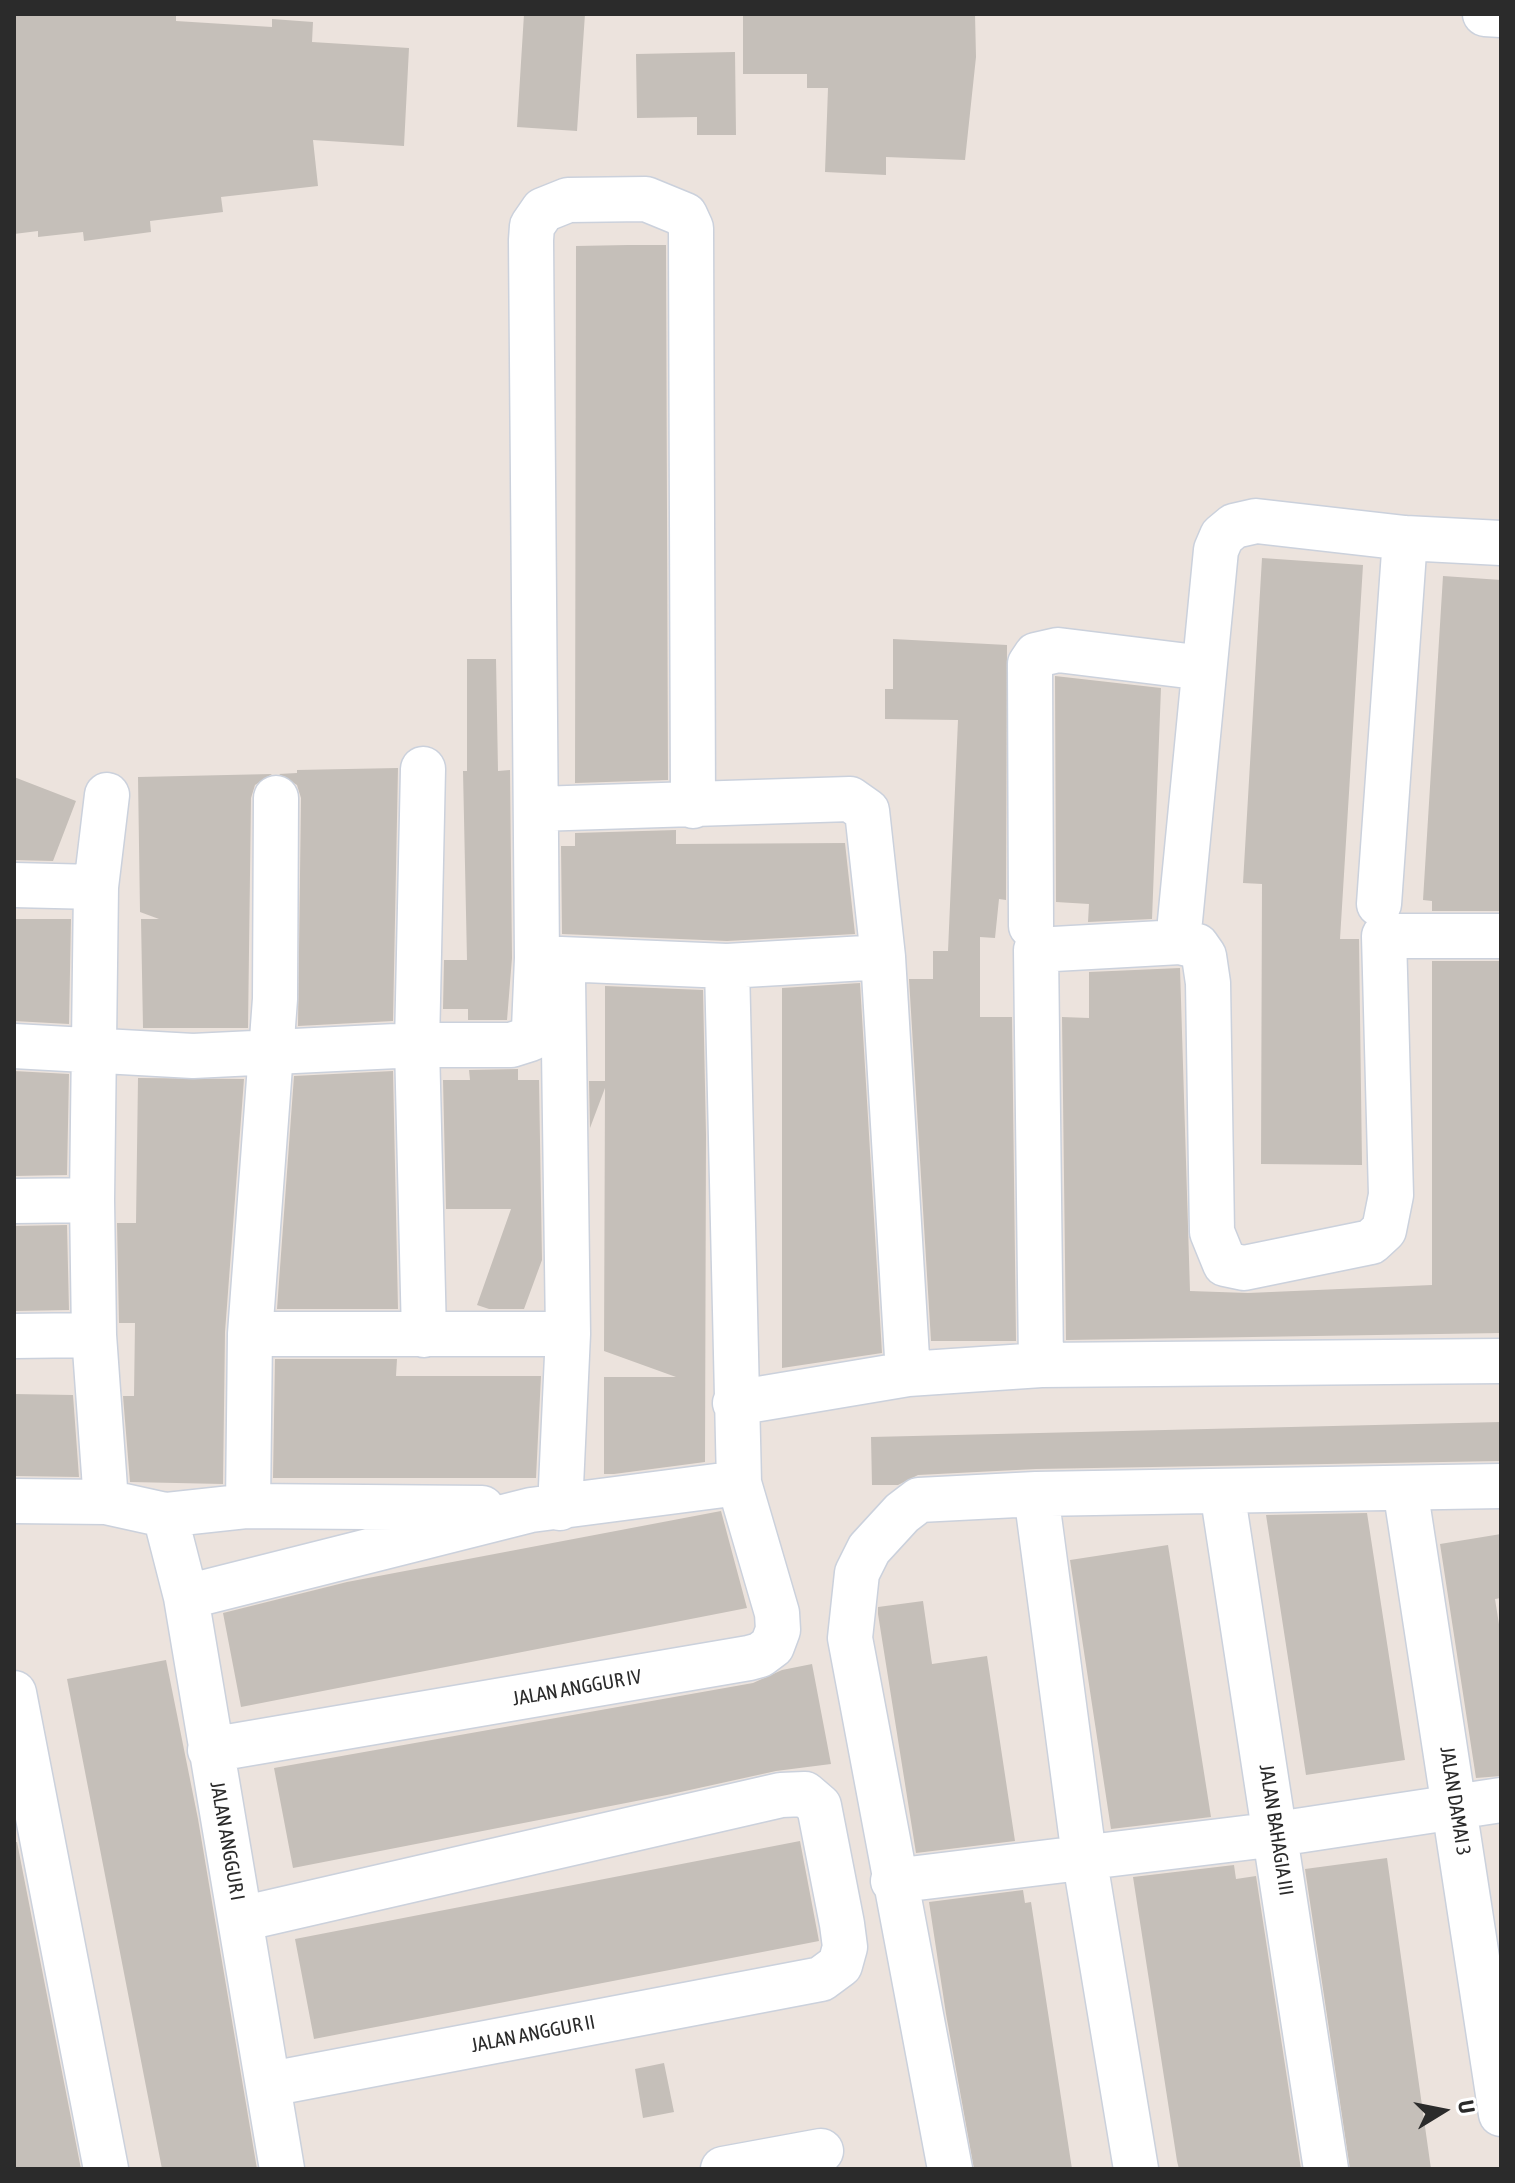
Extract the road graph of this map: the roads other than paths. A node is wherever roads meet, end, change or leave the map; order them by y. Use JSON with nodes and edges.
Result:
{"nodes":[{"id":1,"x":1485,"y":14,"type":"edge"},
{"id":2,"x":1501,"y":15,"type":"edge"},
{"id":3,"x":1405,"y":538,"type":"junction"},
{"id":4,"x":1501,"y":543,"type":"edge"},
{"id":5,"x":1204,"y":668,"type":"junction"},
{"id":6,"x":423,"y":769,"type":"dead end"},
{"id":7,"x":107,"y":795,"type":"dead end"},
{"id":8,"x":276,"y":798,"type":"dead end"},
{"id":9,"x":693,"y":806,"type":"junction"},
{"id":10,"x":537,"y":809,"type":"junction"},
{"id":11,"x":14,"y":885,"type":"edge"},
{"id":12,"x":96,"y":887,"type":"junction"},
{"id":13,"x":1379,"y":904,"type":"dead end"},
{"id":14,"x":1180,"y":921,"type":"dead end"},
{"id":15,"x":1031,"y":926,"type":"dead end"},
{"id":16,"x":1501,"y":936,"type":"edge"},
{"id":17,"x":883,"y":957,"type":"junction"},
{"id":18,"x":550,"y":958,"type":"junction"},
{"id":19,"x":727,"y":966,"type":"junction"},
{"id":20,"x":417,"y":1045,"type":"junction"},
{"id":21,"x":14,"y":1046,"type":"edge"},
{"id":22,"x":93,"y":1049,"type":"junction"},
{"id":23,"x":269,"y":1051,"type":"junction"},
{"id":24,"x":92,"y":1200,"type":"junction"},
{"id":25,"x":14,"y":1201,"type":"edge"},
{"id":26,"x":250,"y":1334,"type":"junction"},
{"id":27,"x":568,"y":1334,"type":"junction"},
{"id":28,"x":94,"y":1335,"type":"junction"},
{"id":29,"x":424,"y":1335,"type":"junction"},
{"id":30,"x":14,"y":1336,"type":"edge"},
{"id":31,"x":1501,"y":1361,"type":"edge"},
{"id":32,"x":1041,"y":1365,"type":"junction"},
{"id":33,"x":908,"y":1374,"type":"junction"},
{"id":34,"x":735,"y":1403,"type":"junction"},
{"id":35,"x":739,"y":1483,"type":"junction"},
{"id":36,"x":1501,"y":1486,"type":"edge"},
{"id":37,"x":1405,"y":1488,"type":"junction"},
{"id":38,"x":1222,"y":1491,"type":"junction"},
{"id":39,"x":1036,"y":1494,"type":"junction"},
{"id":40,"x":14,"y":1501,"type":"edge"},
{"id":41,"x":106,"y":1502,"type":"junction"},
{"id":42,"x":248,"y":1506,"type":"junction"},
{"id":43,"x":546,"y":1509,"type":"junction"},
{"id":44,"x":165,"y":1515,"type":"junction"},
{"id":45,"x":186,"y":1597,"type":"junction"},
{"id":46,"x":14,"y":1693,"type":"edge"},
{"id":47,"x":210,"y":1750,"type":"junction"},
{"id":48,"x":1501,"y":1800,"type":"edge"},
{"id":49,"x":1457,"y":1807,"type":"junction"},
{"id":50,"x":1277,"y":1834,"type":"junction"},
{"id":51,"x":1084,"y":1856,"type":"junction"},
{"id":52,"x":893,"y":1881,"type":"junction"},
{"id":53,"x":241,"y":1919,"type":"junction"},
{"id":54,"x":270,"y":2084,"type":"junction"},
{"id":55,"x":1501,"y":2114,"type":"edge"},
{"id":56,"x":821,"y":2151,"type":"dead end"},
{"id":57,"x":106,"y":2169,"type":"edge"},
{"id":58,"x":282,"y":2169,"type":"edge"},
{"id":59,"x":723,"y":2169,"type":"edge"},
{"id":60,"x":950,"y":2169,"type":"edge"},
{"id":61,"x":1136,"y":2169,"type":"edge"},
{"id":62,"x":1326,"y":2169,"type":"edge"}],
"edges":[{"from":1,"to":2,"type":"street"},
{"from":3,"to":4,"type":"street"},
{"from":3,"to":5,"type":"street"},
{"from":3,"to":13,"type":"street"},
{"from":5,"to":14,"type":"street"},
{"from":5,"to":15,"type":"street"},
{"from":6,"to":20,"type":"street"},
{"from":7,"to":12,"type":"street"},
{"from":8,"to":23,"type":"street"},
{"from":9,"to":10,"type":"street"},
{"from":9,"to":10,"type":"street"},
{"from":9,"to":17,"type":"street"},
{"from":10,"to":18,"type":"street"},
{"from":11,"to":12,"type":"street"},
{"from":12,"to":22,"type":"street"},
{"from":16,"to":32,"type":"street"},
{"from":17,"to":19,"type":"street"},
{"from":17,"to":33,"type":"street"},
{"from":18,"to":19,"type":"street"},
{"from":18,"to":20,"type":"street"},
{"from":18,"to":27,"type":"street"},
{"from":19,"to":34,"type":"street","name":"JALAN ANGGUR IV"},
{"from":20,"to":23,"type":"street"},
{"from":20,"to":29,"type":"street"},
{"from":21,"to":22,"type":"street"},
{"from":22,"to":23,"type":"street"},
{"from":22,"to":24,"type":"street"},
{"from":23,"to":26,"type":"street"},
{"from":24,"to":25,"type":"street"},
{"from":24,"to":28,"type":"street"},
{"from":26,"to":29,"type":"street"},
{"from":26,"to":42,"type":"street"},
{"from":27,"to":29,"type":"street"},
{"from":27,"to":43,"type":"street"},
{"from":28,"to":30,"type":"street"},
{"from":28,"to":41,"type":"street"},
{"from":31,"to":32,"type":"street"},
{"from":32,"to":33,"type":"street"},
{"from":33,"to":34,"type":"street"},
{"from":34,"to":35,"type":"street","name":"JALAN ANGGUR IV"},
{"from":35,"to":43,"type":"street"},
{"from":35,"to":47,"type":"street","name":"JALAN ANGGUR IV"},
{"from":36,"to":37,"type":"street"},
{"from":37,"to":38,"type":"street"},
{"from":37,"to":49,"type":"street","name":"JALAN DAMAI 3"},
{"from":38,"to":39,"type":"street"},
{"from":38,"to":50,"type":"street","name":"JALAN BAHAGIA III"},
{"from":39,"to":51,"type":"street"},
{"from":39,"to":52,"type":"street"},
{"from":40,"to":41,"type":"street"},
{"from":41,"to":44,"type":"street"},
{"from":42,"to":43,"type":"street"},
{"from":42,"to":44,"type":"street"},
{"from":43,"to":45,"type":"street"},
{"from":44,"to":45,"type":"street","name":"JALAN ANGGUR I"},
{"from":45,"to":47,"type":"street","name":"JALAN ANGGUR I"},
{"from":46,"to":57,"type":"street"},
{"from":47,"to":53,"type":"street","name":"JALAN ANGGUR I"},
{"from":48,"to":49,"type":"street"},
{"from":49,"to":50,"type":"street"},
{"from":49,"to":55,"type":"street","name":"JALAN DAMAI 3"},
{"from":50,"to":51,"type":"street"},
{"from":50,"to":62,"type":"street","name":"JALAN BAHAGIA III"},
{"from":51,"to":52,"type":"street"},
{"from":51,"to":61,"type":"street"},
{"from":52,"to":60,"type":"street"},
{"from":53,"to":54,"type":"street","name":"JALAN ANGGUR I"},
{"from":53,"to":54,"type":"street","name":"JALAN ANGGUR II"},
{"from":54,"to":58,"type":"street","name":"JALAN ANGGUR I"},
{"from":56,"to":59,"type":"street"}]}
